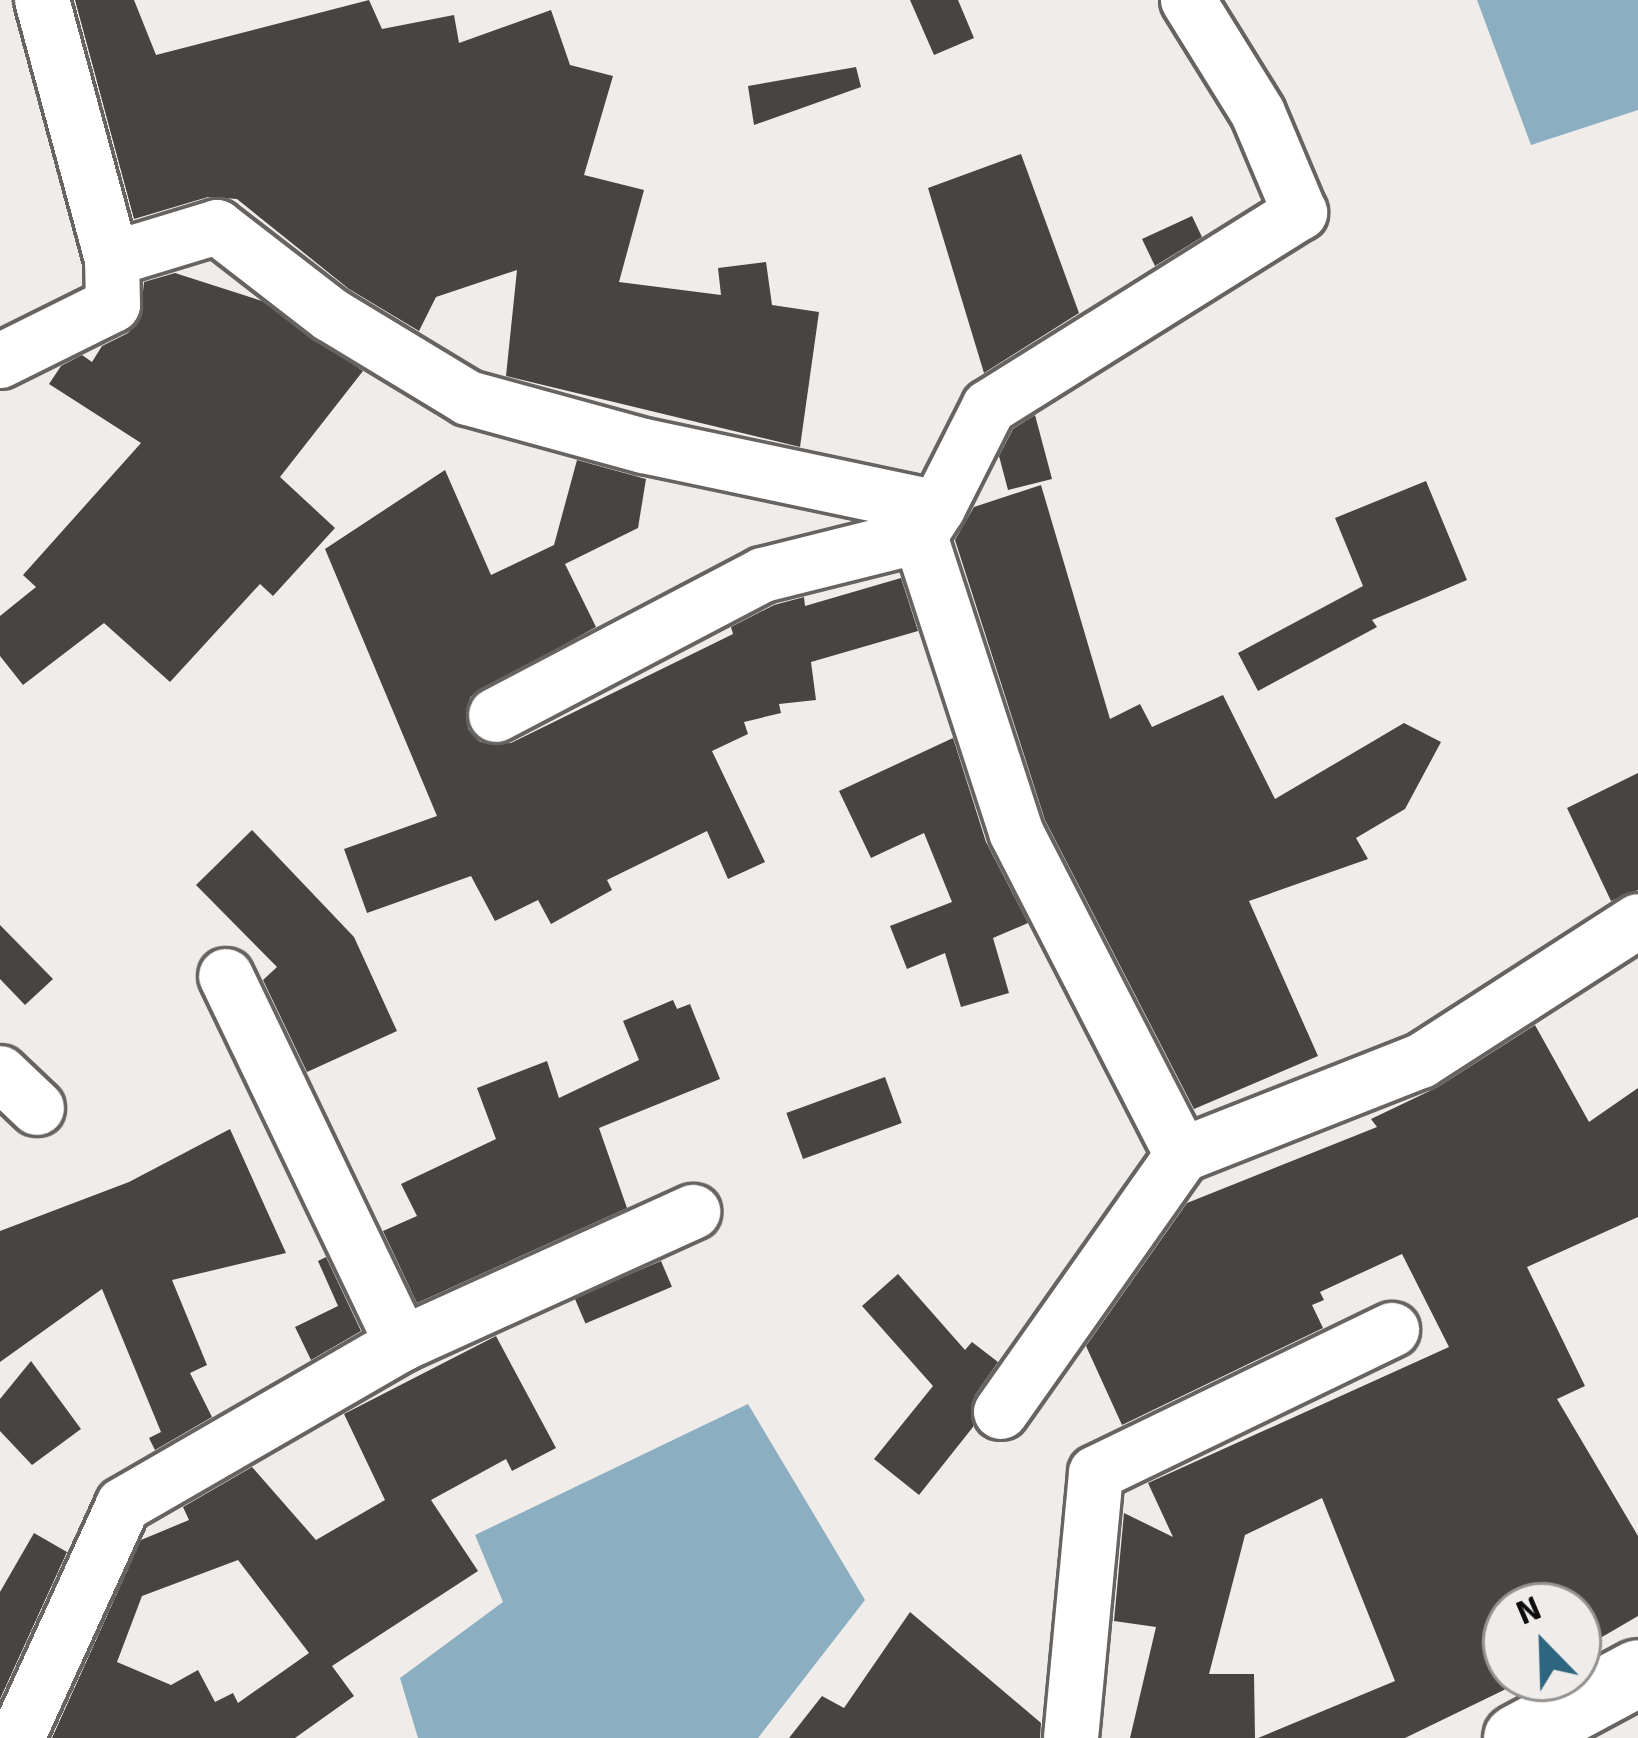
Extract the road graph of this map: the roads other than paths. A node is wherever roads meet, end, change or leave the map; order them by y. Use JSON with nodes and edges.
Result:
{"nodes":[{"id":1,"x":42,"y":0,"type":"edge"},
{"id":2,"x":1189,"y":0,"type":"edge"},
{"id":3,"x":112,"y":259,"type":"junction"},
{"id":4,"x":0,"y":361,"type":"edge"},
{"id":5,"x":929,"y":522,"type":"junction"},
{"id":6,"x":496,"y":715,"type":"dead end"},
{"id":7,"x":1638,"y":921,"type":"edge"},
{"id":8,"x":226,"y":976,"type":"dead end"},
{"id":9,"x":1182,"y":1155,"type":"junction"},
{"id":10,"x":693,"y":1212,"type":"dead end"},
{"id":11,"x":1392,"y":1330,"type":"dead end"},
{"id":12,"x":402,"y":1344,"type":"junction"},
{"id":13,"x":1001,"y":1412,"type":"dead end"},
{"id":14,"x":1638,"y":1673,"type":"edge"},
{"id":15,"x":17,"y":1738,"type":"edge"},
{"id":16,"x":1071,"y":1738,"type":"edge"},
{"id":17,"x":1516,"y":1738,"type":"edge"}],
"edges":[{"from":1,"to":3,"type":"street"},
{"from":2,"to":5,"type":"street"},
{"from":3,"to":4,"type":"street"},
{"from":3,"to":5,"type":"street"},
{"from":5,"to":6,"type":"street"},
{"from":5,"to":9,"type":"street"},
{"from":7,"to":9,"type":"street"},
{"from":8,"to":12,"type":"street"},
{"from":9,"to":13,"type":"street"},
{"from":10,"to":12,"type":"street"},
{"from":11,"to":16,"type":"street"},
{"from":12,"to":15,"type":"street"},
{"from":14,"to":17,"type":"main road"}]}
